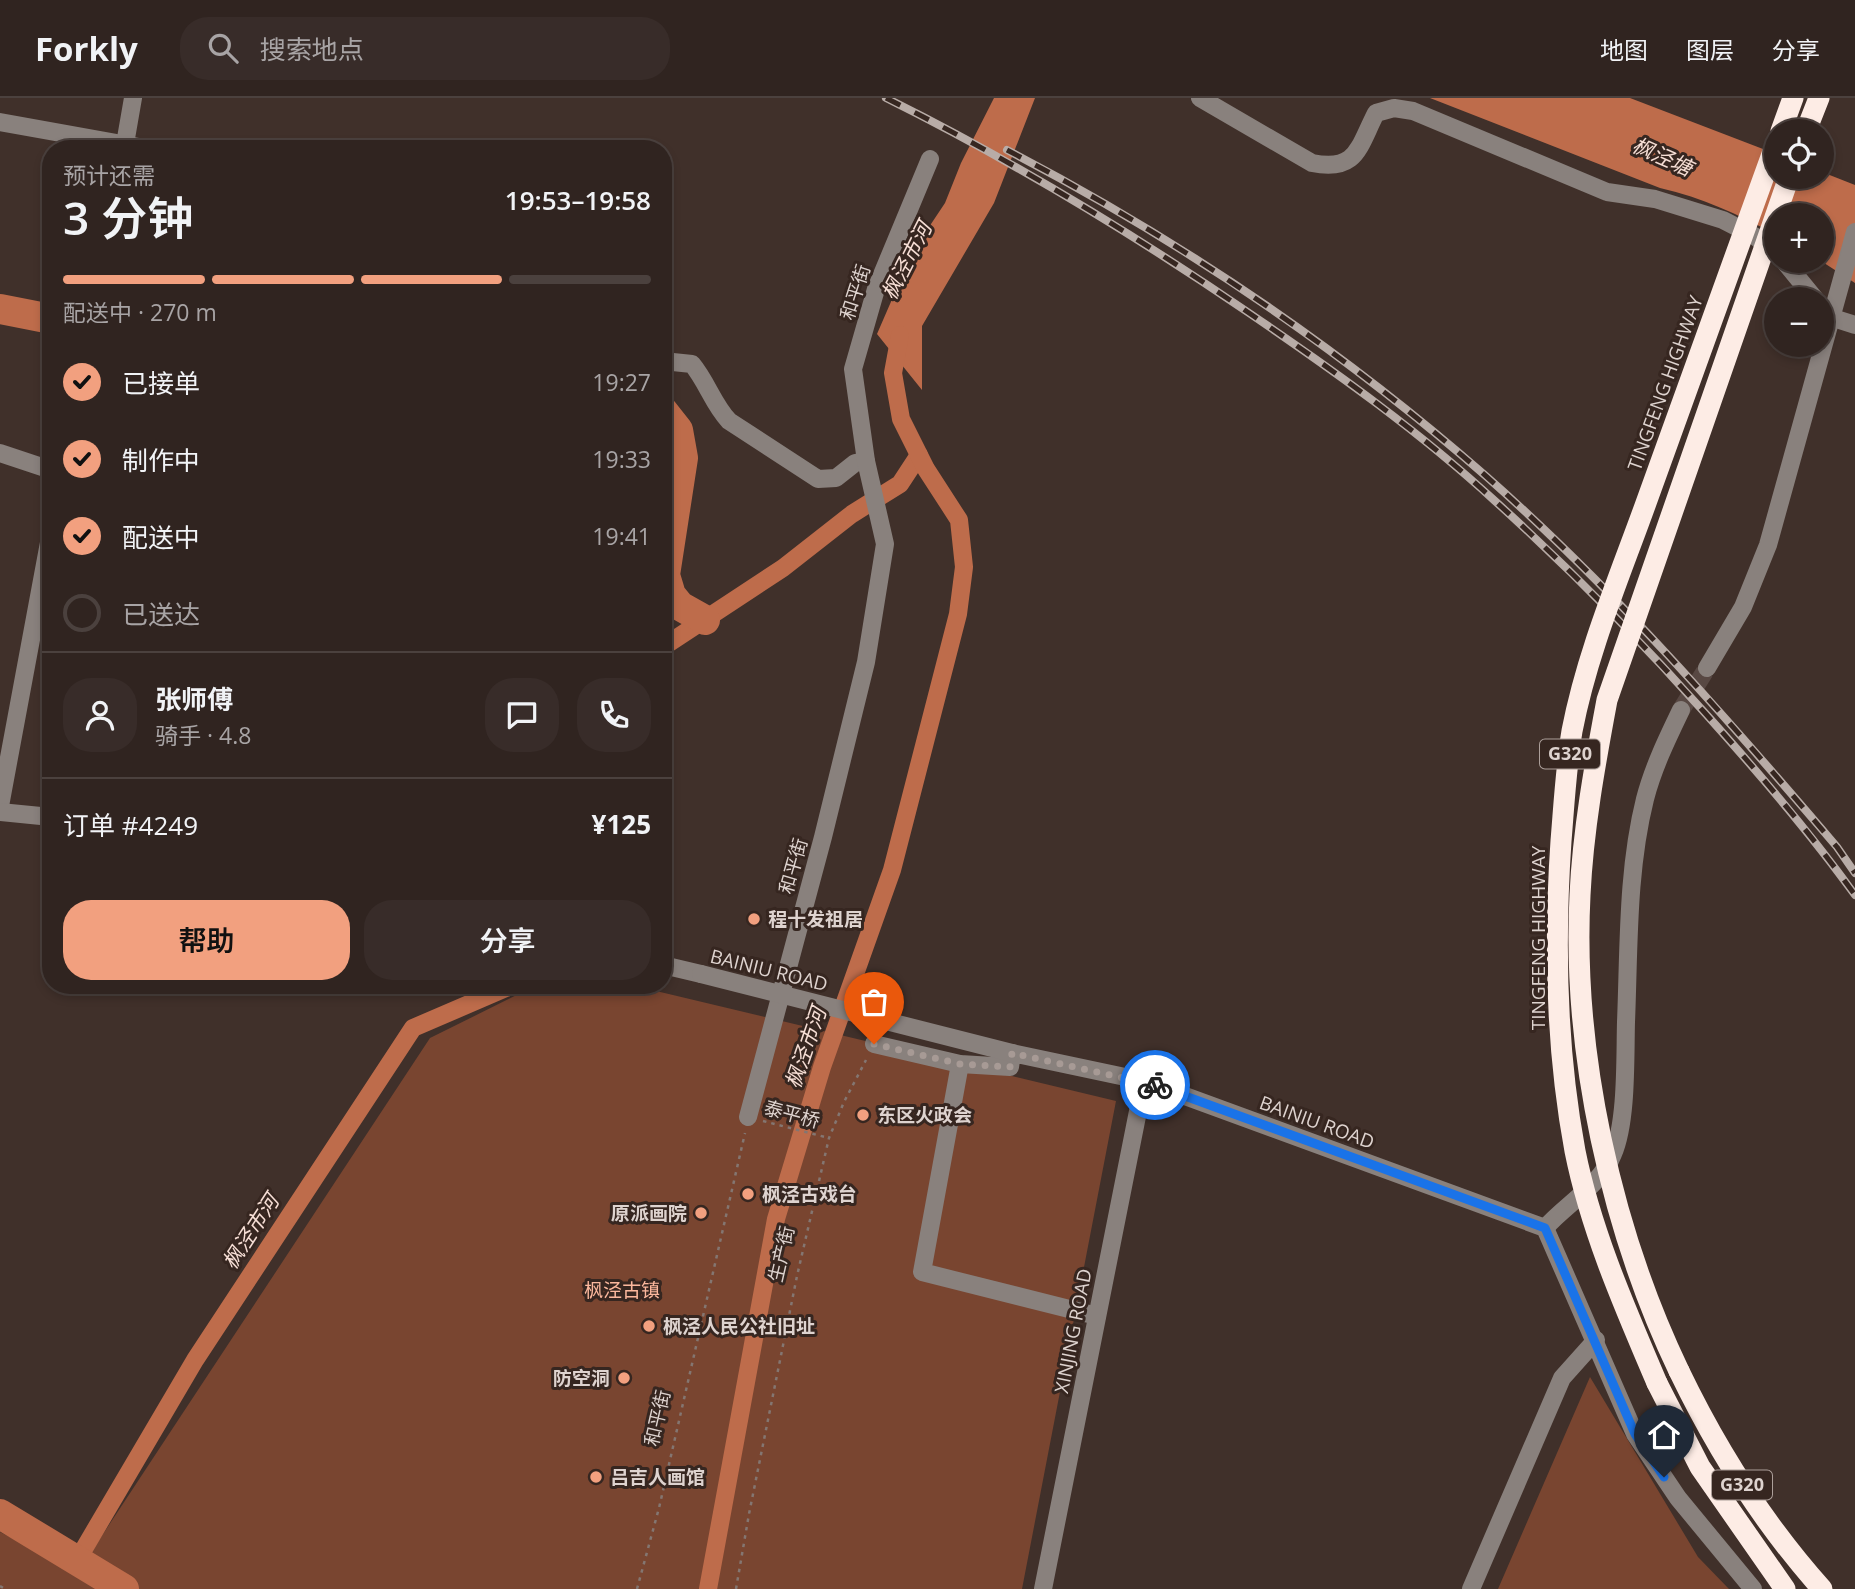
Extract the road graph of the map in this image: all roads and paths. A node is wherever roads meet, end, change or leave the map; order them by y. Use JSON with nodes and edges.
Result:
{"nodes":[{"id":1,"x":133,"y":98,"type":"edge"},
{"id":2,"x":1200,"y":98,"type":"edge"},
{"id":3,"x":1793,"y":98,"type":"edge"},
{"id":4,"x":1819,"y":98,"type":"edge"},
{"id":5,"x":1785,"y":119,"type":"edge"},
{"id":6,"x":1811,"y":119,"type":"edge"},
{"id":7,"x":0,"y":122,"type":"edge"},
{"id":8,"x":102,"y":140,"type":"edge"},
{"id":9,"x":126,"y":140,"type":"edge"},
{"id":10,"x":930,"y":159,"type":"dead end"},
{"id":11,"x":1764,"y":176,"type":"edge"},
{"id":12,"x":1785,"y":189,"type":"edge"},
{"id":13,"x":1855,"y":232,"type":"edge"},
{"id":14,"x":1764,"y":244,"type":"edge"},
{"id":15,"x":1794,"y":273,"type":"edge"},
{"id":16,"x":1805,"y":287,"type":"edge"},
{"id":17,"x":1834,"y":298,"type":"edge"},
{"id":18,"x":1834,"y":316,"type":"edge"},
{"id":19,"x":1855,"y":325,"type":"edge"},
{"id":20,"x":1815,"y":357,"type":"edge"},
{"id":21,"x":672,"y":362,"type":"edge"},
{"id":22,"x":0,"y":453,"type":"edge"},
{"id":23,"x":42,"y":467,"type":"edge"},
{"id":24,"x":868,"y":469,"type":"junction"},
{"id":25,"x":42,"y":580,"type":"edge"},
{"id":26,"x":1707,"y":668,"type":"tunnel mouth"},
{"id":27,"x":1681,"y":710,"type":"tunnel mouth"},
{"id":28,"x":0,"y":806,"type":"edge"},
{"id":29,"x":0,"y":812,"type":"edge"},
{"id":30,"x":42,"y":816,"type":"edge"},
{"id":31,"x":672,"y":967,"type":"edge"},
{"id":32,"x":874,"y":1044,"type":"joint"},
{"id":33,"x":1012,"y":1053,"type":"junction"},
{"id":34,"x":960,"y":1064,"type":"junction"},
{"id":35,"x":1144,"y":1081,"type":"junction"},
{"id":36,"x":748,"y":1117,"type":"junction"},
{"id":37,"x":829,"y":1139,"type":"junction"},
{"id":38,"x":1545,"y":1228,"type":"junction"},
{"id":39,"x":1097,"y":1316,"type":"junction"},
{"id":40,"x":1596,"y":1340,"type":"junction"},
{"id":41,"x":0,"y":1586,"type":"edge"},
{"id":42,"x":5,"y":1589,"type":"edge"},
{"id":43,"x":637,"y":1589,"type":"edge"},
{"id":44,"x":736,"y":1589,"type":"edge"},
{"id":45,"x":1042,"y":1589,"type":"edge"},
{"id":46,"x":1471,"y":1589,"type":"edge"},
{"id":47,"x":1753,"y":1589,"type":"edge"},
{"id":48,"x":1785,"y":1589,"type":"edge"},
{"id":49,"x":1822,"y":1589,"type":"edge"}],
"edges":[{"from":1,"to":9,"type":"street"},
{"from":2,"to":14,"type":"street"},
{"from":3,"to":5,"type":"highway"},
{"from":4,"to":6,"type":"highway"},
{"from":7,"to":8,"type":"street"},
{"from":10,"to":24,"type":"street","name":"和平街"},
{"from":11,"to":48,"type":"highway","name":"TINGFENG HIGHWAY","number":"G320","bridge":true},
{"from":12,"to":49,"type":"highway","number":"G320","bridge":true},
{"from":13,"to":17,"type":"street"},
{"from":15,"to":16,"type":"street"},
{"from":18,"to":19,"type":"street"},
{"from":20,"to":26,"type":"street"},
{"from":21,"to":24,"type":"street"},
{"from":22,"to":23,"type":"street"},
{"from":24,"to":36,"type":"street","name":"和平街"},
{"from":25,"to":28,"type":"street"},
{"from":27,"to":38,"type":"street"},
{"from":29,"to":30,"type":"street"},
{"from":31,"to":33,"type":"street","name":"BAINIU ROAD","bridge":true},
{"from":32,"to":34,"type":"street"},
{"from":32,"to":37,"type":"path","name":"生产街"},
{"from":33,"to":34,"type":"street"},
{"from":33,"to":35,"type":"street","name":"BAINIU ROAD"},
{"from":34,"to":39,"type":"street"},
{"from":35,"to":38,"type":"street","name":"BAINIU ROAD"},
{"from":35,"to":39,"type":"street","name":"XINJING ROAD"},
{"from":36,"to":37,"type":"path","name":"泰平桥"},
{"from":36,"to":43,"type":"path","name":"和平街"},
{"from":37,"to":44,"type":"path","name":"生产街"},
{"from":38,"to":40,"type":"street"},
{"from":39,"to":45,"type":"street","name":"XINJING ROAD"},
{"from":40,"to":46,"type":"street"},
{"from":40,"to":47,"type":"street"},
{"from":41,"to":42,"type":"path"}]}
